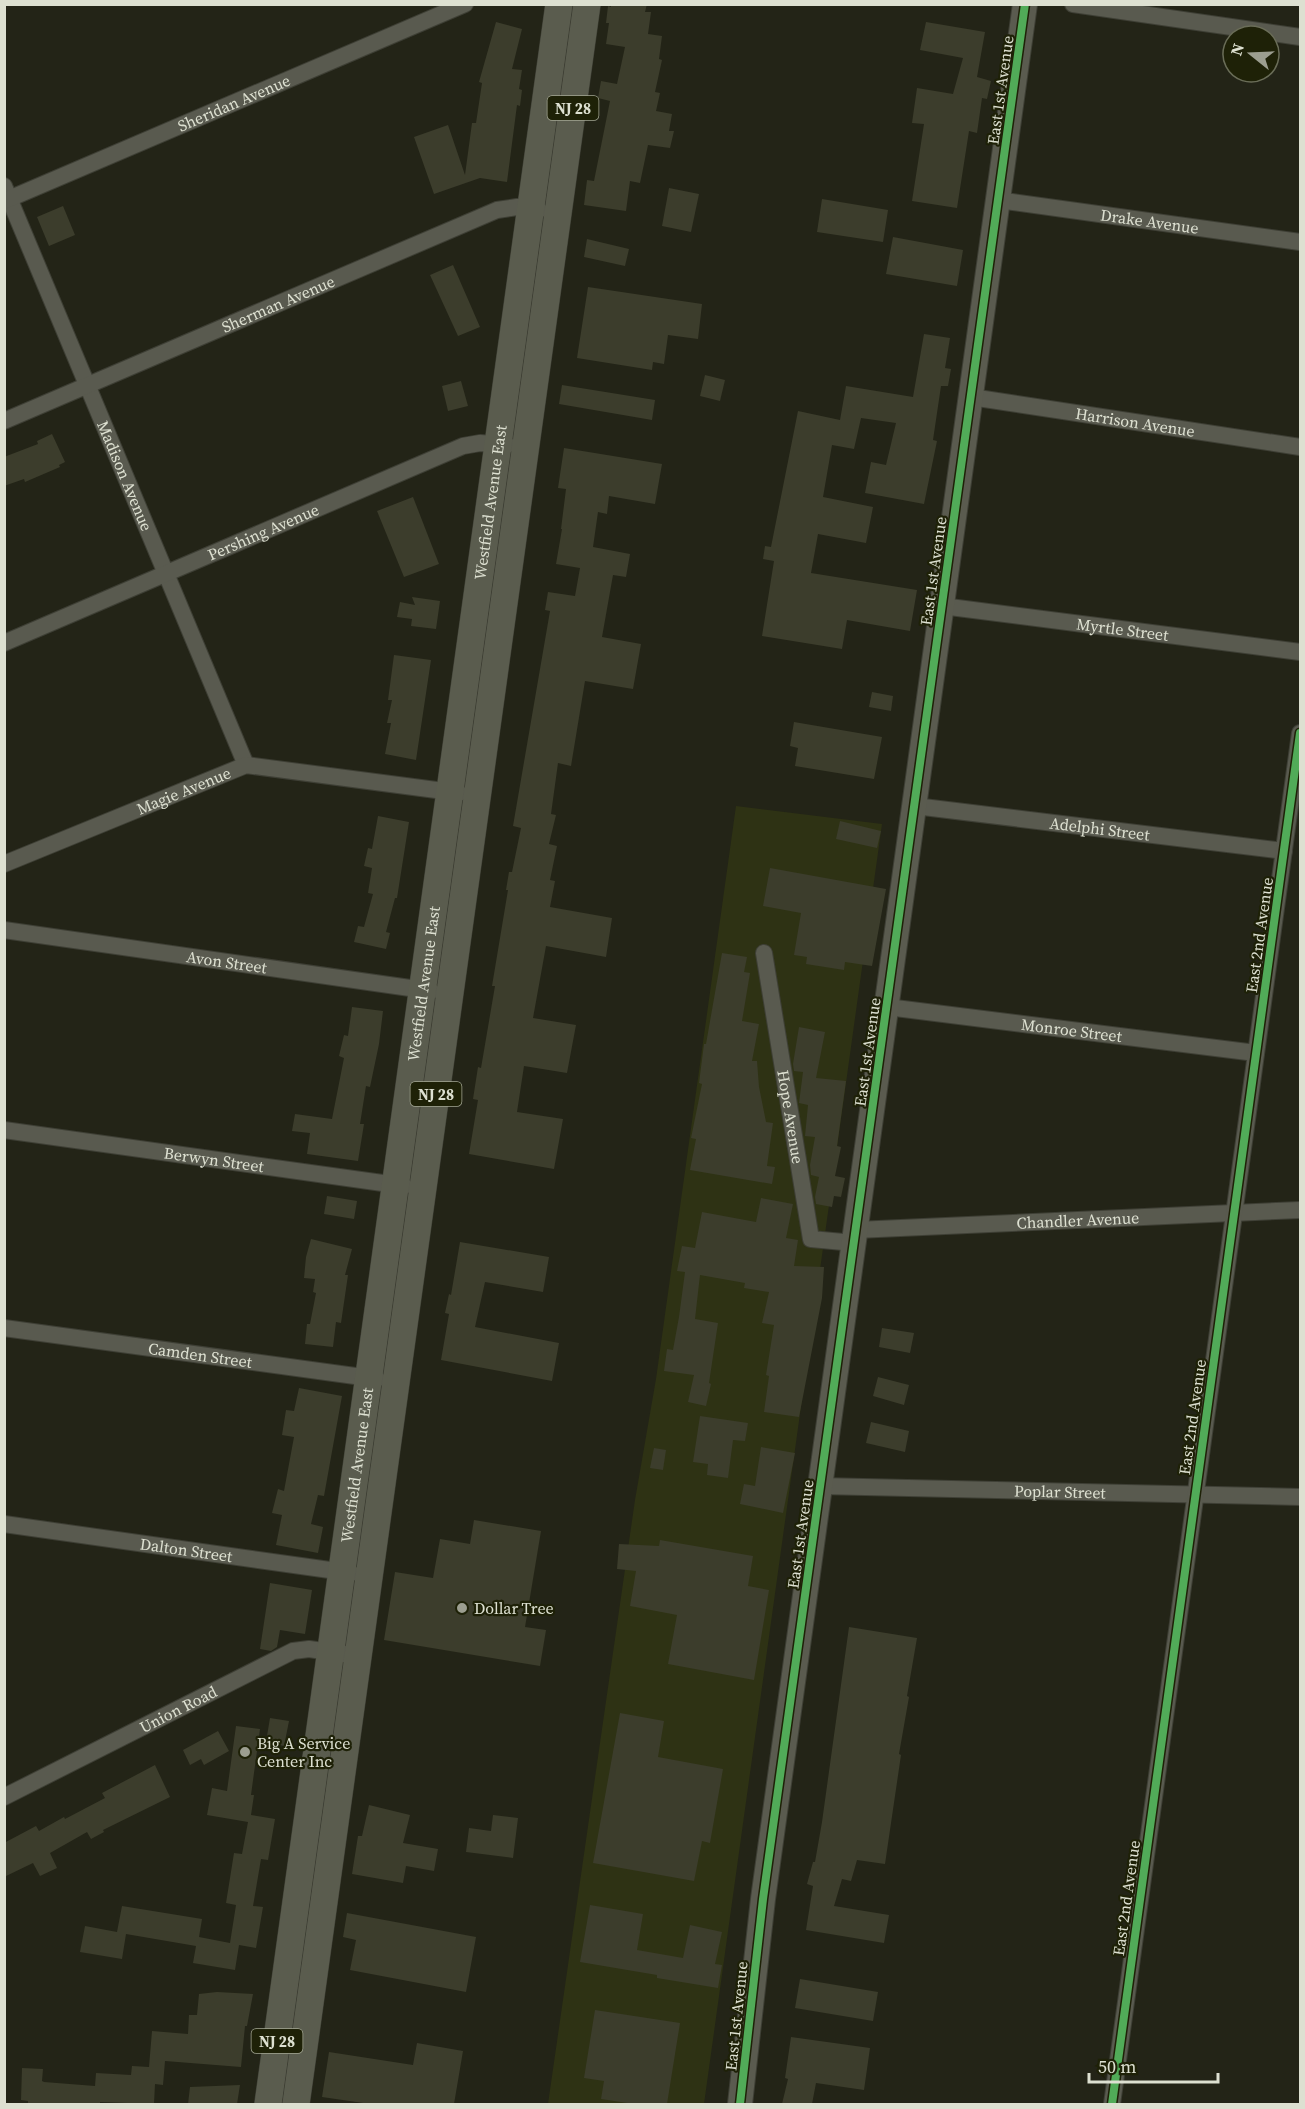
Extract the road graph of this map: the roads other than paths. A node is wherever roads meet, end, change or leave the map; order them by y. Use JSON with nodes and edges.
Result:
{"nodes":[{"id":1,"x":465,"y":4,"type":"edge"},
{"id":2,"x":559,"y":4,"type":"edge"},
{"id":3,"x":587,"y":4,"type":"edge"},
{"id":4,"x":1025,"y":4,"type":"edge"},
{"id":5,"x":1073,"y":4,"type":"edge"},
{"id":6,"x":1300,"y":37,"type":"edge"},
{"id":7,"x":6,"y":196,"type":"edge"},
{"id":8,"x":998,"y":200,"type":"junction"},
{"id":9,"x":531,"y":209,"type":"junction"},
{"id":10,"x":558,"y":212,"type":"junction"},
{"id":11,"x":1300,"y":242,"type":"edge"},
{"id":12,"x":88,"y":386,"type":"junction"},
{"id":13,"x":971,"y":396,"type":"junction"},
{"id":14,"x":4,"y":421,"type":"edge"},
{"id":15,"x":498,"y":444,"type":"junction"},
{"id":16,"x":526,"y":447,"type":"junction"},
{"id":17,"x":1300,"y":447,"type":"edge"},
{"id":18,"x":166,"y":574,"type":"junction"},
{"id":19,"x":942,"y":606,"type":"junction"},
{"id":20,"x":475,"y":617,"type":"junction"},
{"id":21,"x":502,"y":621,"type":"junction"},
{"id":22,"x":4,"y":643,"type":"edge"},
{"id":23,"x":1300,"y":652,"type":"edge"},
{"id":24,"x":1300,"y":733,"type":"edge"},
{"id":25,"x":246,"y":765,"type":"junction"},
{"id":26,"x":450,"y":792,"type":"junction"},
{"id":27,"x":478,"y":796,"type":"junction"},
{"id":28,"x":915,"y":806,"type":"junction"},
{"id":29,"x":1284,"y":850,"type":"junction"},
{"id":30,"x":4,"y":864,"type":"edge"},
{"id":31,"x":4,"y":930,"type":"edge"},
{"id":32,"x":764,"y":953,"type":"dead end"},
{"id":33,"x":422,"y":990,"type":"junction"},
{"id":34,"x":450,"y":994,"type":"junction"},
{"id":35,"x":887,"y":1007,"type":"junction"},
{"id":36,"x":1256,"y":1053,"type":"junction"},
{"id":37,"x":4,"y":1130,"type":"edge"},
{"id":38,"x":395,"y":1184,"type":"junction"},
{"id":39,"x":423,"y":1188,"type":"junction"},
{"id":40,"x":1300,"y":1210,"type":"edge"},
{"id":41,"x":1234,"y":1213,"type":"junction"},
{"id":42,"x":855,"y":1237,"type":"junction"},
{"id":43,"x":4,"y":1328,"type":"edge"},
{"id":44,"x":368,"y":1378,"type":"junction"},
{"id":45,"x":396,"y":1381,"type":"junction"},
{"id":46,"x":820,"y":1486,"type":"junction"},
{"id":47,"x":1195,"y":1496,"type":"junction"},
{"id":48,"x":1300,"y":1497,"type":"edge"},
{"id":49,"x":4,"y":1524,"type":"edge"},
{"id":50,"x":342,"y":1572,"type":"junction"},
{"id":51,"x":370,"y":1576,"type":"junction"},
{"id":52,"x":330,"y":1652,"type":"junction"},
{"id":53,"x":358,"y":1656,"type":"junction"},
{"id":54,"x":4,"y":1797,"type":"edge"},
{"id":55,"x":268,"y":2104,"type":"edge"},
{"id":56,"x":296,"y":2104,"type":"edge"},
{"id":57,"x":740,"y":2104,"type":"edge"},
{"id":58,"x":1112,"y":2104,"type":"edge"}],
"edges":[{"from":1,"to":7,"type":"street","name":"Sheridan Avenue"},
{"from":2,"to":9,"type":"main road","name":"Westfield Avenue East","number":"NJ 28"},
{"from":3,"to":10,"type":"main road","name":"Westfield Avenue East","number":"NJ 28"},
{"from":4,"to":8,"type":"street","name":"East 1st Avenue"},
{"from":5,"to":6,"type":"street"},
{"from":7,"to":12,"type":"street","name":"Madison Avenue"},
{"from":8,"to":11,"type":"street","name":"Drake Avenue"},
{"from":8,"to":13,"type":"street","name":"East 1st Avenue"},
{"from":9,"to":10,"type":"street","name":"Sherman Avenue"},
{"from":9,"to":12,"type":"street","name":"Sherman Avenue"},
{"from":9,"to":15,"type":"main road","name":"Westfield Avenue East","number":"NJ 28"},
{"from":10,"to":16,"type":"main road","name":"Westfield Avenue East","number":"NJ 28"},
{"from":12,"to":14,"type":"street","name":"Sherman Avenue"},
{"from":12,"to":18,"type":"street","name":"Madison Avenue"},
{"from":13,"to":17,"type":"street","name":"Harrison Avenue"},
{"from":13,"to":19,"type":"street","name":"East 1st Avenue"},
{"from":15,"to":16,"type":"street","name":"Pershing Avenue"},
{"from":15,"to":18,"type":"street","name":"Pershing Avenue"},
{"from":15,"to":20,"type":"main road","name":"Westfield Avenue East","number":"NJ 28"},
{"from":16,"to":21,"type":"main road","name":"Westfield Avenue East","number":"NJ 28"},
{"from":18,"to":22,"type":"street","name":"Pershing Avenue"},
{"from":18,"to":25,"type":"street","name":"Madison Avenue"},
{"from":19,"to":23,"type":"street","name":"Myrtle Street"},
{"from":19,"to":28,"type":"street","name":"East 1st Avenue"},
{"from":20,"to":21,"type":"main road"},
{"from":20,"to":26,"type":"main road","name":"Westfield Avenue East","number":"NJ 28"},
{"from":21,"to":27,"type":"main road","name":"Westfield Avenue East","number":"NJ 28"},
{"from":24,"to":29,"type":"street","name":"East 2nd Avenue"},
{"from":25,"to":26,"type":"street","name":"Magie Avenue"},
{"from":25,"to":30,"type":"street","name":"Magie Avenue"},
{"from":26,"to":27,"type":"street","name":"Magie Avenue"},
{"from":26,"to":33,"type":"main road","name":"Westfield Avenue East","number":"NJ 28"},
{"from":27,"to":34,"type":"main road","name":"Westfield Avenue East","number":"NJ 28"},
{"from":28,"to":29,"type":"street","name":"Adelphi Street"},
{"from":28,"to":35,"type":"street","name":"East 1st Avenue"},
{"from":29,"to":36,"type":"street","name":"East 2nd Avenue"},
{"from":31,"to":33,"type":"street","name":"Avon Street"},
{"from":32,"to":42,"type":"street","name":"Hope Avenue"},
{"from":33,"to":34,"type":"street","name":"Avon Street"},
{"from":33,"to":38,"type":"main road","name":"Westfield Avenue East","number":"NJ 28"},
{"from":34,"to":39,"type":"main road","name":"Westfield Avenue East","number":"NJ 28"},
{"from":35,"to":36,"type":"street","name":"Monroe Street"},
{"from":35,"to":42,"type":"street","name":"East 1st Avenue"},
{"from":36,"to":41,"type":"street","name":"East 2nd Avenue"},
{"from":37,"to":38,"type":"street","name":"Berwyn Street"},
{"from":38,"to":39,"type":"street","name":"Berwyn Street"},
{"from":38,"to":44,"type":"main road","name":"Westfield Avenue East","number":"NJ 28"},
{"from":39,"to":45,"type":"main road","name":"Westfield Avenue East","number":"NJ 28"},
{"from":40,"to":41,"type":"street","name":"Chandler Avenue"},
{"from":41,"to":42,"type":"street","name":"Chandler Avenue"},
{"from":41,"to":47,"type":"street","name":"East 2nd Avenue"},
{"from":42,"to":46,"type":"street","name":"East 1st Avenue"},
{"from":43,"to":44,"type":"street","name":"Camden Street"},
{"from":44,"to":45,"type":"street","name":"Camden Street"},
{"from":44,"to":50,"type":"main road","name":"Westfield Avenue East","number":"NJ 28"},
{"from":45,"to":51,"type":"main road","name":"Westfield Avenue East","number":"NJ 28"},
{"from":46,"to":47,"type":"street","name":"Poplar Street"},
{"from":46,"to":57,"type":"street","name":"East 1st Avenue"},
{"from":47,"to":48,"type":"street","name":"Poplar Street"},
{"from":47,"to":58,"type":"street","name":"East 2nd Avenue"},
{"from":49,"to":50,"type":"street","name":"Dalton Street"},
{"from":50,"to":51,"type":"street","name":"Dalton Street"},
{"from":50,"to":52,"type":"main road","name":"Westfield Avenue East","number":"NJ 28"},
{"from":51,"to":53,"type":"main road","name":"Westfield Avenue East","number":"NJ 28"},
{"from":52,"to":53,"type":"street","name":"Union Road"},
{"from":52,"to":54,"type":"street","name":"Union Road"},
{"from":52,"to":55,"type":"main road","name":"Westfield Avenue East","number":"NJ 28"},
{"from":53,"to":56,"type":"main road","name":"Westfield Avenue East","number":"NJ 28"}]}
